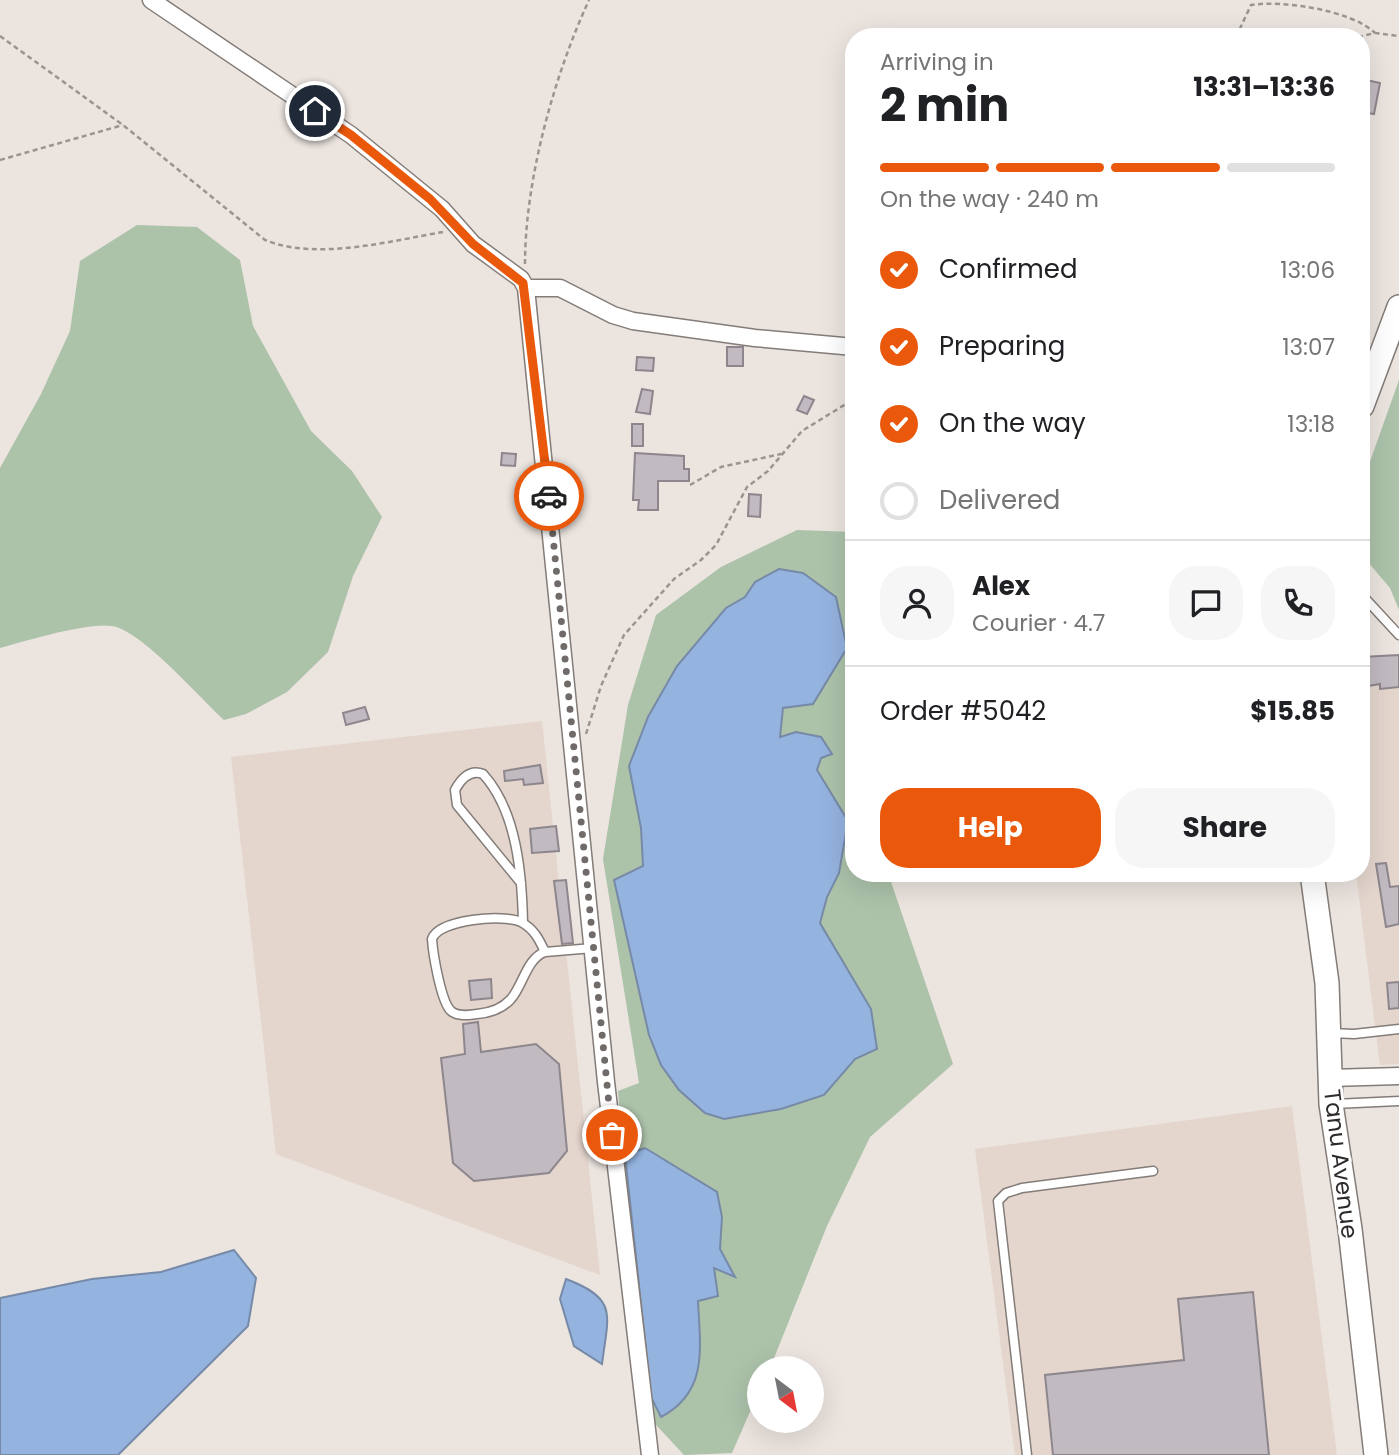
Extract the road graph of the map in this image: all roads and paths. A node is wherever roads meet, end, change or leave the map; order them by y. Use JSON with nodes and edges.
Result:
{"nodes":[{"id":1,"x":151,"y":0,"type":"edge"},
{"id":2,"x":589,"y":0,"type":"edge"},
{"id":3,"x":1240,"y":28,"type":"edge"},
{"id":4,"x":1369,"y":28,"type":"edge"},
{"id":5,"x":1370,"y":29,"type":"edge"},
{"id":6,"x":1375,"y":33,"type":"junction"},
{"id":7,"x":1370,"y":34,"type":"edge"},
{"id":8,"x":0,"y":36,"type":"edge"},
{"id":9,"x":1399,"y":36,"type":"edge"},
{"id":10,"x":123,"y":125,"type":"junction"},
{"id":11,"x":0,"y":160,"type":"edge"},
{"id":12,"x":460,"y":229,"type":"junction"},
{"id":13,"x":523,"y":284,"type":"junction"},
{"id":14,"x":1399,"y":307,"type":"edge"},
{"id":15,"x":845,"y":346,"type":"edge"},
{"id":16,"x":1370,"y":385,"type":"edge"},
{"id":17,"x":845,"y":405,"type":"edge"},
{"id":18,"x":782,"y":454,"type":"junction"},
{"id":19,"x":690,"y":485,"type":"dead end"},
{"id":20,"x":1370,"y":604,"type":"edge"},
{"id":21,"x":1399,"y":635,"type":"edge"},
{"id":22,"x":573,"y":765,"type":"junction"},
{"id":23,"x":1313,"y":882,"type":"edge"},
{"id":24,"x":521,"y":884,"type":"junction"},
{"id":25,"x":523,"y":923,"type":"junction"},
{"id":26,"x":593,"y":948,"type":"junction"},
{"id":27,"x":545,"y":952,"type":"junction"},
{"id":28,"x":1399,"y":1029,"type":"edge"},
{"id":29,"x":1327,"y":1033,"type":"junction"},
{"id":30,"x":1399,"y":1076,"type":"edge"},
{"id":31,"x":1330,"y":1077,"type":"junction"},
{"id":32,"x":1399,"y":1101,"type":"edge"},
{"id":33,"x":1331,"y":1104,"type":"junction"},
{"id":34,"x":1153,"y":1171,"type":"dead end"},
{"id":35,"x":650,"y":1455,"type":"edge"},
{"id":36,"x":1027,"y":1455,"type":"edge"},
{"id":37,"x":1376,"y":1455,"type":"edge"}],
"edges":[{"from":1,"to":12,"type":"street"},
{"from":2,"to":13,"type":"path"},
{"from":3,"to":4,"type":"path"},
{"from":5,"to":6,"type":"path"},
{"from":6,"to":7,"type":"path"},
{"from":6,"to":9,"type":"path"},
{"from":8,"to":10,"type":"path"},
{"from":10,"to":11,"type":"path"},
{"from":10,"to":12,"type":"path"},
{"from":12,"to":13,"type":"street"},
{"from":13,"to":15,"type":"street"},
{"from":13,"to":22,"type":"street"},
{"from":14,"to":16,"type":"street"},
{"from":17,"to":18,"type":"path"},
{"from":18,"to":19,"type":"path"},
{"from":18,"to":22,"type":"path"},
{"from":20,"to":21,"type":"lane"},
{"from":22,"to":26,"type":"street"},
{"from":23,"to":29,"type":"street","name":"Tanu Avenue"},
{"from":24,"to":24,"type":"lane"},
{"from":24,"to":25,"type":"lane"},
{"from":25,"to":27,"type":"lane"},
{"from":25,"to":27,"type":"lane"},
{"from":26,"to":27,"type":"lane"},
{"from":26,"to":35,"type":"street"},
{"from":28,"to":29,"type":"lane"},
{"from":29,"to":31,"type":"street","name":"Tanu Avenue"},
{"from":30,"to":31,"type":"street"},
{"from":31,"to":33,"type":"street","name":"Tanu Avenue"},
{"from":32,"to":33,"type":"lane"},
{"from":33,"to":37,"type":"street","name":"Tanu Avenue"},
{"from":34,"to":36,"type":"lane"}]}
